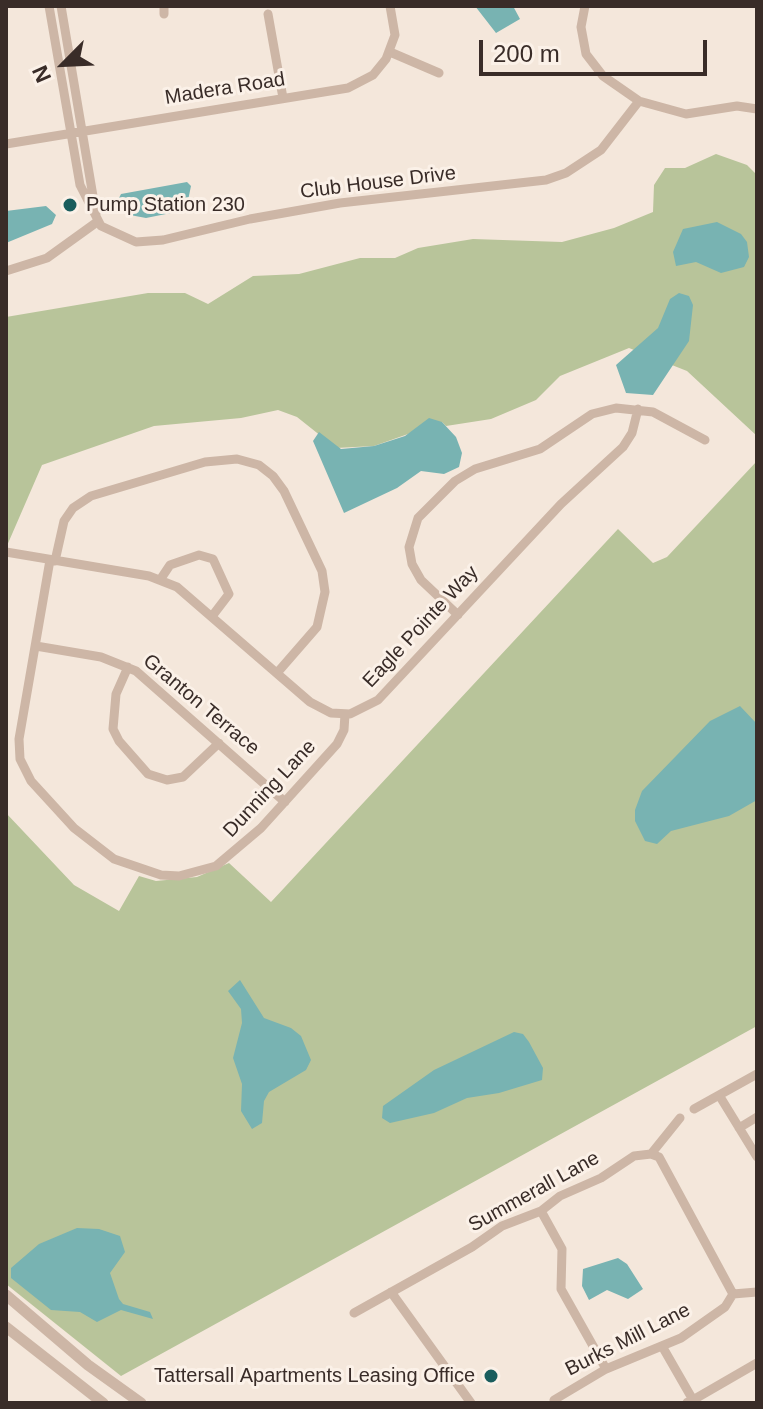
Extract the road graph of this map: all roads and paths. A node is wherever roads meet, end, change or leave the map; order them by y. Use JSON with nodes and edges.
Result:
{"nodes":[{"id":1,"x":49,"y":6,"type":"edge"},
{"id":2,"x":61,"y":6,"type":"edge"},
{"id":3,"x":390,"y":6,"type":"edge"},
{"id":4,"x":585,"y":6,"type":"edge"},
{"id":5,"x":268,"y":14,"type":"dead end"},
{"id":6,"x":390,"y":52,"type":"junction"},
{"id":7,"x":439,"y":73,"type":"dead end"},
{"id":8,"x":283,"y":98,"type":"junction"},
{"id":9,"x":639,"y":101,"type":"junction"},
{"id":10,"x":757,"y":109,"type":"edge"},
{"id":11,"x":83,"y":132,"type":"junction"},
{"id":12,"x":72,"y":134,"type":"junction"},
{"id":13,"x":6,"y":144,"type":"edge"},
{"id":14,"x":97,"y":222,"type":"junction"},
{"id":15,"x":6,"y":271,"type":"edge"},
{"id":16,"x":638,"y":409,"type":"junction"},
{"id":17,"x":705,"y":440,"type":"dead end"},
{"id":18,"x":8,"y":553,"type":"edge"},
{"id":19,"x":52,"y":560,"type":"junction"},
{"id":20,"x":160,"y":580,"type":"junction"},
{"id":21,"x":213,"y":615,"type":"junction"},
{"id":22,"x":458,"y":615,"type":"junction"},
{"id":23,"x":36,"y":646,"type":"junction"},
{"id":24,"x":128,"y":667,"type":"junction"},
{"id":25,"x":277,"y":673,"type":"junction"},
{"id":26,"x":345,"y":714,"type":"junction"},
{"id":27,"x":219,"y":743,"type":"junction"},
{"id":28,"x":285,"y":802,"type":"junction"},
{"id":29,"x":757,"y":1074,"type":"edge"},
{"id":30,"x":719,"y":1095,"type":"junction"},
{"id":31,"x":694,"y":1109,"type":"dead end"},
{"id":32,"x":757,"y":1117,"type":"edge"},
{"id":33,"x":680,"y":1118,"type":"dead end"},
{"id":34,"x":739,"y":1128,"type":"junction"},
{"id":35,"x":651,"y":1154,"type":"junction"},
{"id":36,"x":757,"y":1157,"type":"edge"},
{"id":37,"x":541,"y":1211,"type":"junction"},
{"id":38,"x":391,"y":1292,"type":"junction"},
{"id":39,"x":757,"y":1292,"type":"edge"},
{"id":40,"x":733,"y":1294,"type":"junction"},
{"id":41,"x":6,"y":1295,"type":"edge"},
{"id":42,"x":354,"y":1313,"type":"dead end"},
{"id":43,"x":6,"y":1327,"type":"edge"},
{"id":44,"x":662,"y":1346,"type":"junction"},
{"id":45,"x":757,"y":1363,"type":"edge"},
{"id":46,"x":606,"y":1369,"type":"junction"},
{"id":47,"x":111,"y":1383,"type":"junction"},
{"id":48,"x":123,"y":1398,"type":"edge"},
{"id":49,"x":554,"y":1400,"type":"dead end"},
{"id":50,"x":98,"y":1402,"type":"edge"},
{"id":51,"x":692,"y":1402,"type":"edge"},
{"id":52,"x":141,"y":1403,"type":"edge"},
{"id":53,"x":471,"y":1403,"type":"edge"}],
"edges":[{"from":1,"to":12,"type":"street"},
{"from":2,"to":11,"type":"street"},
{"from":3,"to":6,"type":"street"},
{"from":4,"to":9,"type":"street"},
{"from":5,"to":8,"type":"street"},
{"from":6,"to":7,"type":"street"},
{"from":6,"to":8,"type":"street","name":"Madera Road"},
{"from":8,"to":11,"type":"street","name":"Madera Road"},
{"from":9,"to":10,"type":"street"},
{"from":9,"to":14,"type":"street","name":"Club House Drive"},
{"from":11,"to":12,"type":"street","name":"Madera Road"},
{"from":11,"to":14,"type":"street"},
{"from":12,"to":13,"type":"street","name":"Madera Road"},
{"from":12,"to":14,"type":"street"},
{"from":14,"to":15,"type":"street"},
{"from":16,"to":17,"type":"street"},
{"from":16,"to":22,"type":"street","name":"Eagle Pointe Way"},
{"from":16,"to":22,"type":"street"},
{"from":18,"to":19,"type":"street"},
{"from":19,"to":20,"type":"street"},
{"from":19,"to":23,"type":"street","name":"Dunning Lane"},
{"from":19,"to":25,"type":"street","name":"Dunning Lane"},
{"from":20,"to":21,"type":"street"},
{"from":20,"to":21,"type":"street"},
{"from":21,"to":25,"type":"street"},
{"from":22,"to":26,"type":"street","name":"Eagle Pointe Way"},
{"from":23,"to":24,"type":"street","name":"Granton Terrace"},
{"from":23,"to":28,"type":"street","name":"Dunning Lane"},
{"from":24,"to":27,"type":"street","name":"Granton Terrace"},
{"from":24,"to":27,"type":"street"},
{"from":25,"to":26,"type":"street"},
{"from":26,"to":28,"type":"street","name":"Dunning Lane"},
{"from":27,"to":28,"type":"street","name":"Granton Terrace"},
{"from":29,"to":30,"type":"street"},
{"from":30,"to":31,"type":"street"},
{"from":30,"to":34,"type":"street"},
{"from":32,"to":34,"type":"street"},
{"from":33,"to":35,"type":"street","name":"Summerall Lane"},
{"from":34,"to":36,"type":"street"},
{"from":35,"to":37,"type":"street","name":"Summerall Lane"},
{"from":35,"to":40,"type":"street"},
{"from":37,"to":38,"type":"street","name":"Summerall Lane"},
{"from":37,"to":46,"type":"street"},
{"from":38,"to":42,"type":"street","name":"Summerall Lane"},
{"from":38,"to":53,"type":"street"},
{"from":39,"to":40,"type":"street"},
{"from":40,"to":44,"type":"street","name":"Burks Mill Lane"},
{"from":41,"to":47,"type":"street"},
{"from":43,"to":50,"type":"street"},
{"from":44,"to":46,"type":"street","name":"Burks Mill Lane"},
{"from":44,"to":51,"type":"street"},
{"from":45,"to":51,"type":"street"},
{"from":46,"to":49,"type":"street","name":"Burks Mill Lane"},
{"from":47,"to":48,"type":"street"},
{"from":47,"to":50,"type":"street"},
{"from":48,"to":52,"type":"street"}]}
